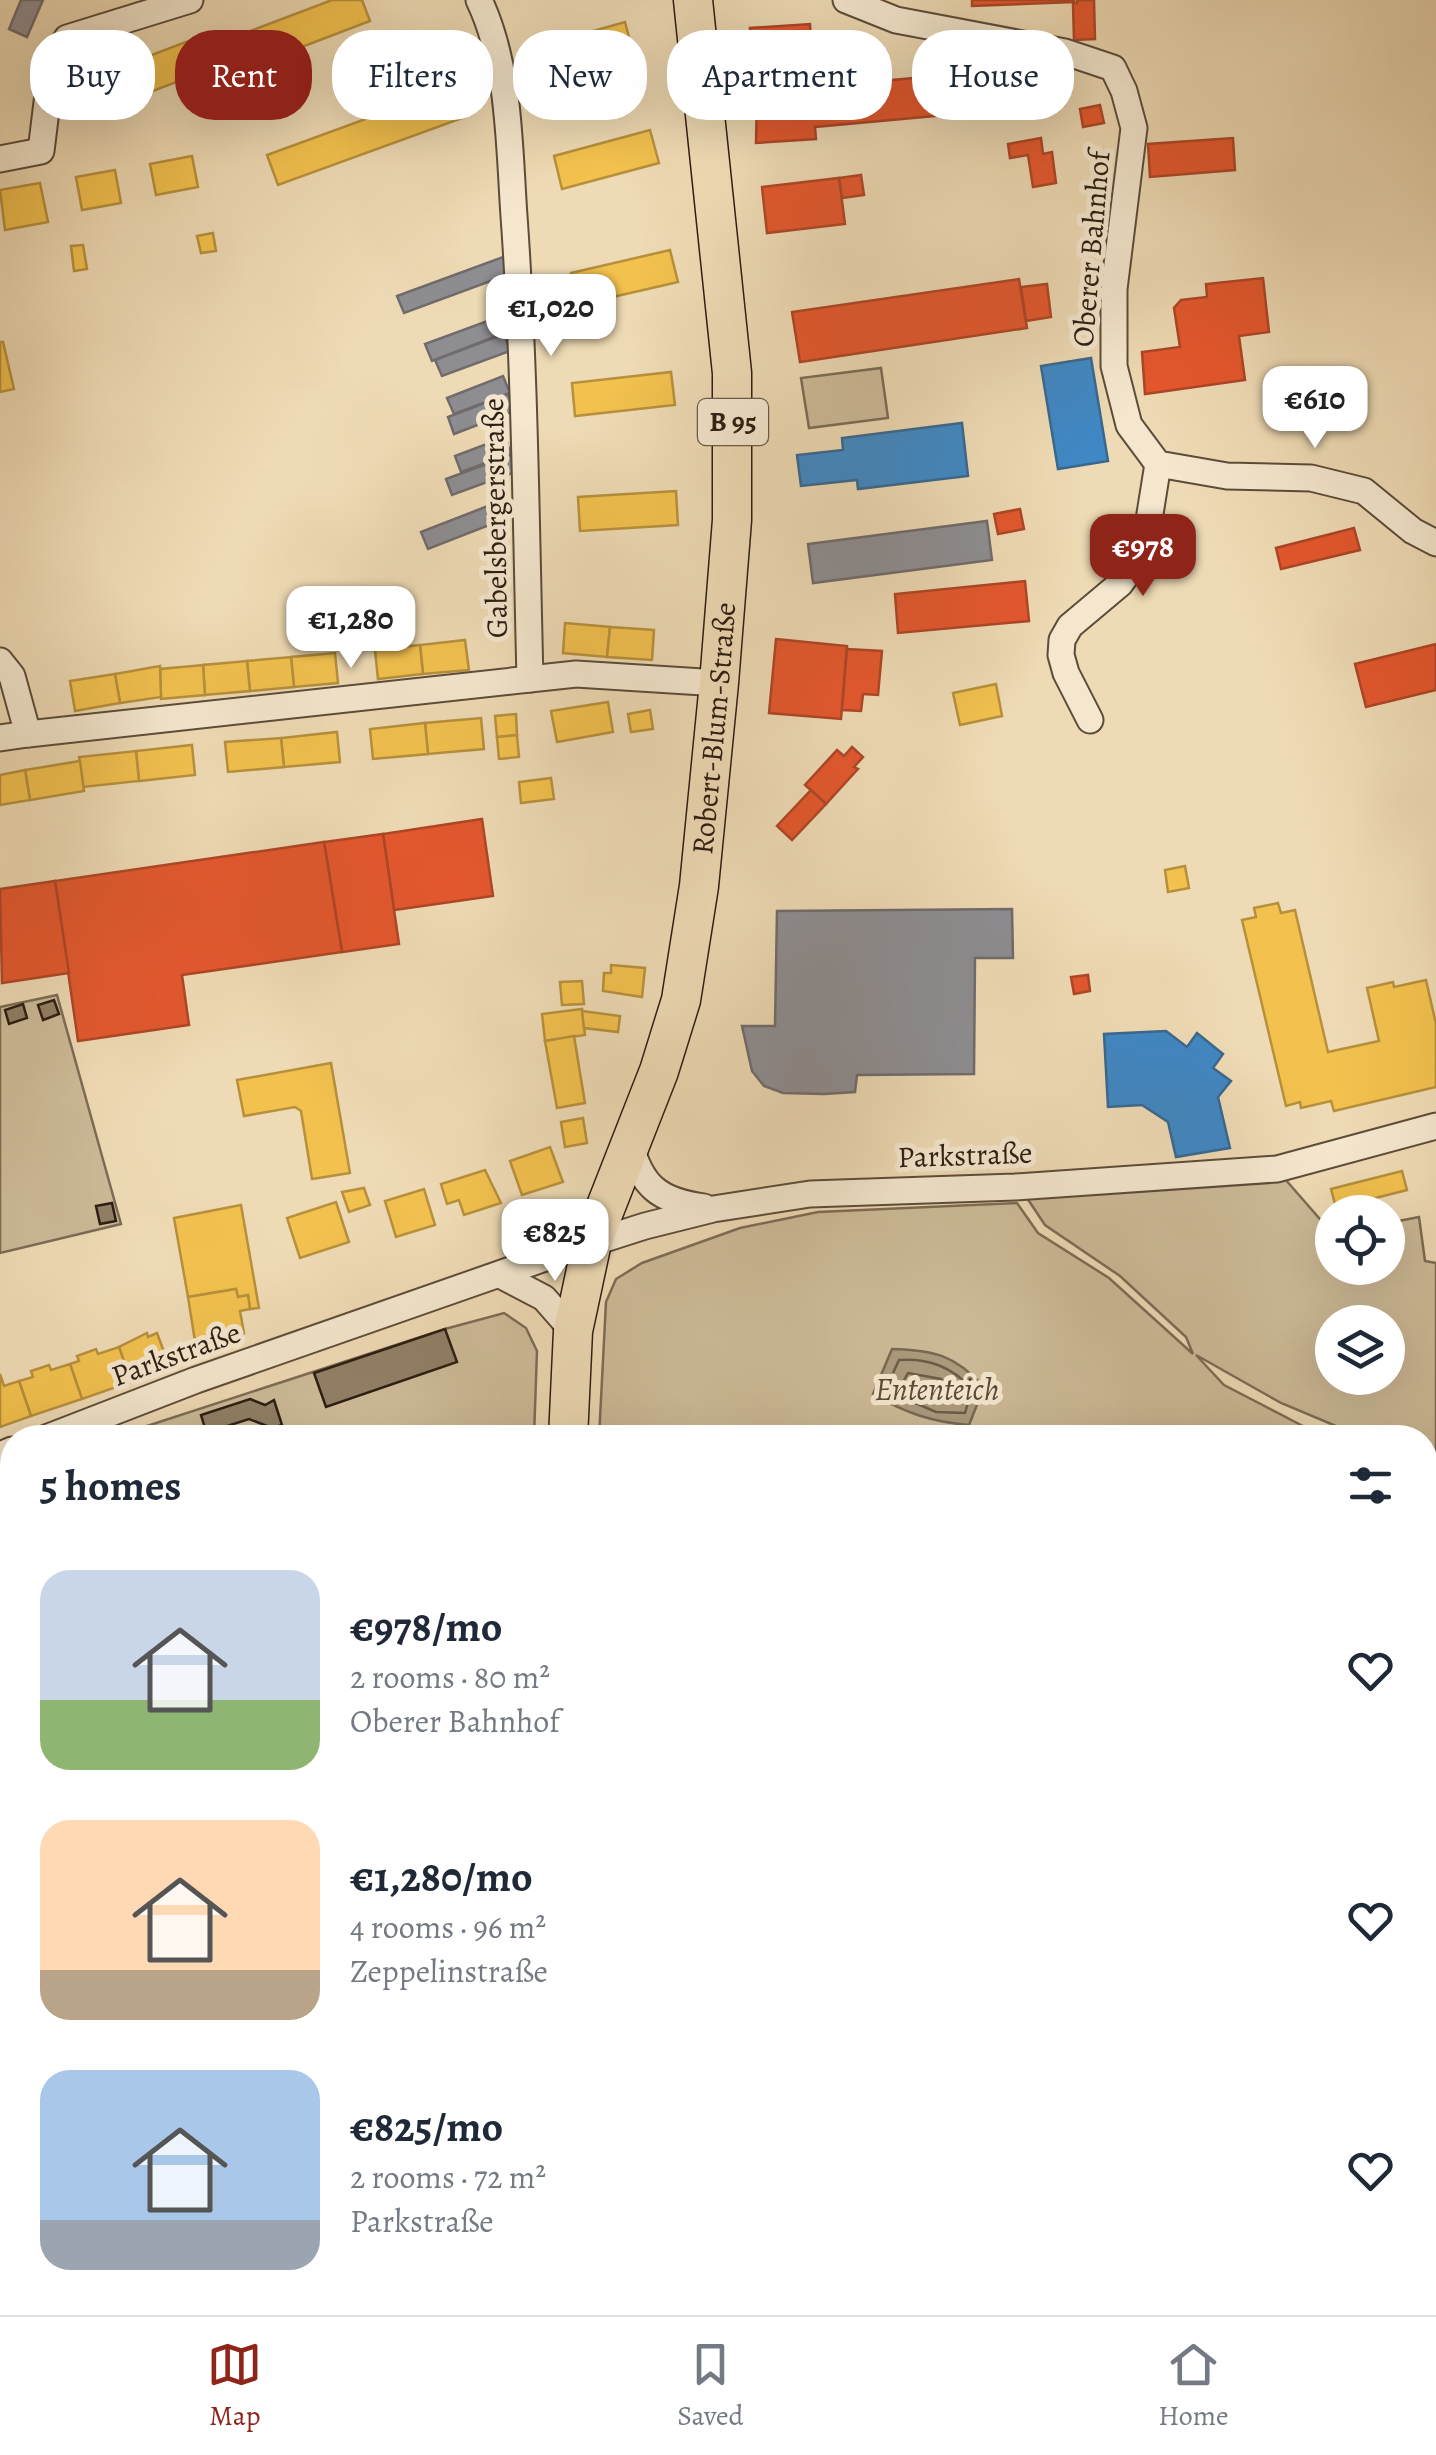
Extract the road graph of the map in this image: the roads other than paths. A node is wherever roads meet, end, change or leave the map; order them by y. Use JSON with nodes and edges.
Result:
{"nodes":[{"id":1,"x":190,"y":0,"type":"edge"},
{"id":2,"x":480,"y":0,"type":"edge"},
{"id":3,"x":693,"y":0,"type":"edge"},
{"id":4,"x":846,"y":0,"type":"edge"},
{"id":5,"x":0,"y":159,"type":"edge"},
{"id":6,"x":1158,"y":464,"type":"junction"},
{"id":7,"x":1436,"y":543,"type":"edge"},
{"id":8,"x":0,"y":661,"type":"edge"},
{"id":9,"x":530,"y":679,"type":"junction"},
{"id":10,"x":719,"y":683,"type":"junction"},
{"id":11,"x":1090,"y":720,"type":"dead end"},
{"id":12,"x":28,"y":734,"type":"junction"},
{"id":13,"x":0,"y":738,"type":"edge"},
{"id":14,"x":1436,"y":1126,"type":"edge"},
{"id":15,"x":630,"y":1143,"type":"junction"},
{"id":16,"x":714,"y":1209,"type":"junction"},
{"id":17,"x":592,"y":1242,"type":"junction"},
{"id":18,"x":500,"y":1275,"type":"junction"},
{"id":19,"x":573,"y":1332,"type":"junction"},
{"id":20,"x":80,"y":1425,"type":"edge"},
{"id":21,"x":569,"y":1425,"type":"edge"}],
"edges":[{"from":1,"to":5,"type":"street"},
{"from":2,"to":9,"type":"street","name":"Gabelsbergerstraße"},
{"from":3,"to":10,"type":"main road","name":"Robert-Blum-Straße","number":"B 95"},
{"from":4,"to":6,"type":"street","name":"Oberer Bahnhof"},
{"from":6,"to":7,"type":"street"},
{"from":6,"to":11,"type":"street"},
{"from":8,"to":12,"type":"street"},
{"from":9,"to":10,"type":"street"},
{"from":9,"to":12,"type":"street"},
{"from":10,"to":15,"type":"main road","name":"Robert-Blum-Straße","number":"B 95"},
{"from":12,"to":13,"type":"street"},
{"from":14,"to":16,"type":"street","name":"Parkstraße"},
{"from":15,"to":16,"type":"street"},
{"from":15,"to":17,"type":"main road","name":"Robert-Blum-Straße","number":"B 95"},
{"from":16,"to":17,"type":"street","name":"Parkstraße"},
{"from":17,"to":18,"type":"street","name":"Parkstraße"},
{"from":17,"to":19,"type":"main road","name":"Robert-Blum-Straße","number":"B 95"},
{"from":18,"to":19,"type":"street"},
{"from":18,"to":20,"type":"street","name":"Parkstraße"},
{"from":19,"to":21,"type":"main road","name":"Robert-Blum-Straße","number":"B 95"}]}
